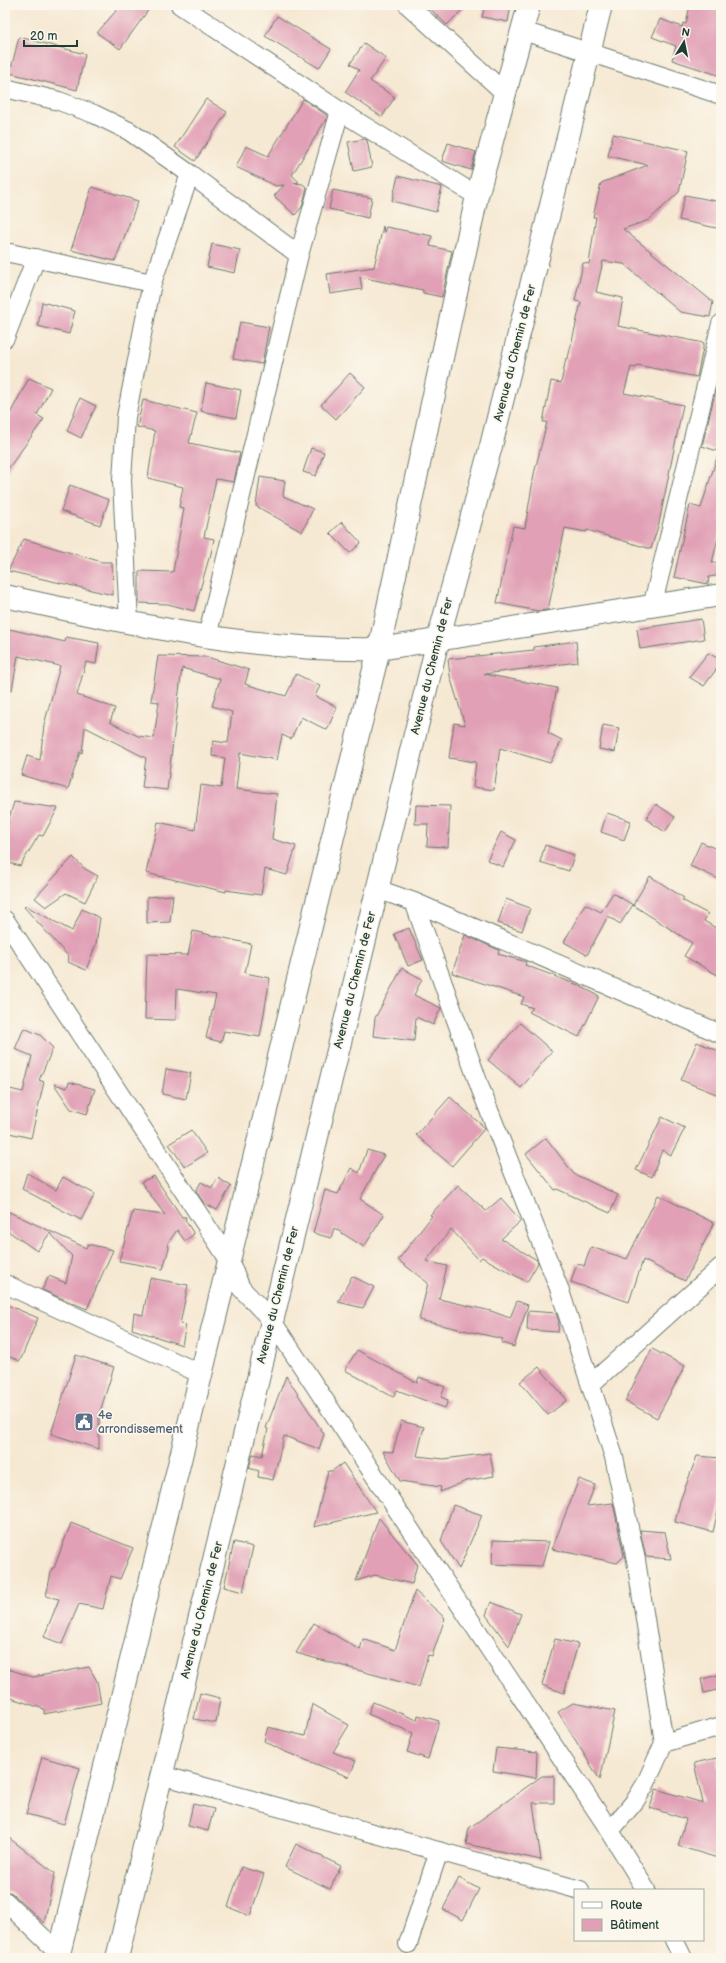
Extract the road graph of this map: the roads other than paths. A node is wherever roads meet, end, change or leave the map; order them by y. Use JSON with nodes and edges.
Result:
{"nodes":[{"id":1,"x":180,"y":5,"type":"edge"},
{"id":2,"x":408,"y":5,"type":"edge"},
{"id":3,"x":529,"y":5,"type":"edge"},
{"id":4,"x":601,"y":5,"type":"edge"},
{"id":5,"x":523,"y":31,"type":"junction"},
{"id":6,"x":590,"y":52,"type":"junction"},
{"id":7,"x":5,"y":88,"type":"edge"},
{"id":8,"x":505,"y":92,"type":"junction"},
{"id":9,"x":721,"y":95,"type":"edge"},
{"id":10,"x":340,"y":111,"type":"junction"},
{"id":11,"x":190,"y":174,"type":"junction"},
{"id":12,"x":477,"y":196,"type":"junction"},
{"id":13,"x":5,"y":252,"type":"edge"},
{"id":14,"x":299,"y":255,"type":"junction"},
{"id":15,"x":36,"y":258,"type":"junction"},
{"id":16,"x":152,"y":283,"type":"junction"},
{"id":17,"x":721,"y":324,"type":"edge"},
{"id":18,"x":5,"y":338,"type":"edge"},
{"id":19,"x":715,"y":374,"type":"edge"},
{"id":20,"x":721,"y":595,"type":"edge"},
{"id":21,"x":5,"y":596,"type":"edge"},
{"id":22,"x":652,"y":607,"type":"junction"},
{"id":23,"x":130,"y":623,"type":"junction"},
{"id":24,"x":207,"y":637,"type":"junction"},
{"id":25,"x":438,"y":640,"type":"junction"},
{"id":26,"x":379,"y":649,"type":"junction"},
{"id":27,"x":377,"y":889,"type":"junction"},
{"id":28,"x":414,"y":902,"type":"junction"},
{"id":29,"x":5,"y":920,"type":"edge"},
{"id":30,"x":721,"y":1034,"type":"edge"},
{"id":31,"x":229,"y":1260,"type":"junction"},
{"id":32,"x":721,"y":1267,"type":"edge"},
{"id":33,"x":5,"y":1284,"type":"edge"},
{"id":34,"x":272,"y":1321,"type":"junction"},
{"id":35,"x":201,"y":1374,"type":"junction"},
{"id":36,"x":590,"y":1384,"type":"junction"},
{"id":37,"x":721,"y":1726,"type":"edge"},
{"id":38,"x":664,"y":1743,"type":"junction"},
{"id":39,"x":161,"y":1775,"type":"junction"},
{"id":40,"x":610,"y":1831,"type":"junction"},
{"id":41,"x":439,"y":1851,"type":"junction"},
{"id":42,"x":576,"y":1889,"type":"edge"},
{"id":43,"x":645,"y":1889,"type":"edge"},
{"id":44,"x":5,"y":1901,"type":"edge"},
{"id":45,"x":674,"y":1941,"type":"edge"},
{"id":46,"x":408,"y":1944,"type":"dead end"},
{"id":47,"x":59,"y":1956,"type":"edge"},
{"id":48,"x":117,"y":1958,"type":"edge"},
{"id":49,"x":682,"y":1958,"type":"edge"}],
"edges":[{"from":1,"to":10,"type":"street"},
{"from":2,"to":8,"type":"street"},
{"from":3,"to":5,"type":"main road"},
{"from":4,"to":6,"type":"main road","name":"Avenue du Chemin de Fer"},
{"from":5,"to":6,"type":"street"},
{"from":5,"to":8,"type":"main road"},
{"from":6,"to":9,"type":"street"},
{"from":6,"to":25,"type":"main road","name":"Avenue du Chemin de Fer"},
{"from":7,"to":11,"type":"street"},
{"from":8,"to":12,"type":"main road"},
{"from":10,"to":12,"type":"street"},
{"from":10,"to":14,"type":"street"},
{"from":11,"to":14,"type":"street"},
{"from":11,"to":16,"type":"street"},
{"from":12,"to":26,"type":"main road"},
{"from":13,"to":15,"type":"street"},
{"from":14,"to":24,"type":"street"},
{"from":15,"to":16,"type":"street"},
{"from":15,"to":18,"type":"street"},
{"from":16,"to":23,"type":"street"},
{"from":17,"to":19,"type":"street"},
{"from":19,"to":22,"type":"street"},
{"from":20,"to":22,"type":"main road"},
{"from":21,"to":23,"type":"main road"},
{"from":22,"to":25,"type":"main road"},
{"from":23,"to":24,"type":"main road"},
{"from":24,"to":26,"type":"main road"},
{"from":25,"to":26,"type":"main road"},
{"from":25,"to":27,"type":"main road","name":"Avenue du Chemin de Fer"},
{"from":26,"to":31,"type":"main road"},
{"from":27,"to":28,"type":"street"},
{"from":27,"to":34,"type":"main road","name":"Avenue du Chemin de Fer"},
{"from":28,"to":30,"type":"street"},
{"from":28,"to":36,"type":"street"},
{"from":29,"to":31,"type":"street"},
{"from":31,"to":34,"type":"street"},
{"from":31,"to":35,"type":"main road"},
{"from":32,"to":36,"type":"street"},
{"from":33,"to":35,"type":"street"},
{"from":34,"to":39,"type":"main road","name":"Avenue du Chemin de Fer"},
{"from":34,"to":40,"type":"street"},
{"from":35,"to":47,"type":"main road"},
{"from":36,"to":38,"type":"street"},
{"from":37,"to":38,"type":"street"},
{"from":38,"to":40,"type":"street"},
{"from":39,"to":41,"type":"street"},
{"from":39,"to":48,"type":"main road","name":"Avenue du Chemin de Fer"},
{"from":40,"to":43,"type":"street"},
{"from":41,"to":42,"type":"street"},
{"from":41,"to":46,"type":"street"},
{"from":44,"to":47,"type":"street"},
{"from":45,"to":49,"type":"street"}]}
